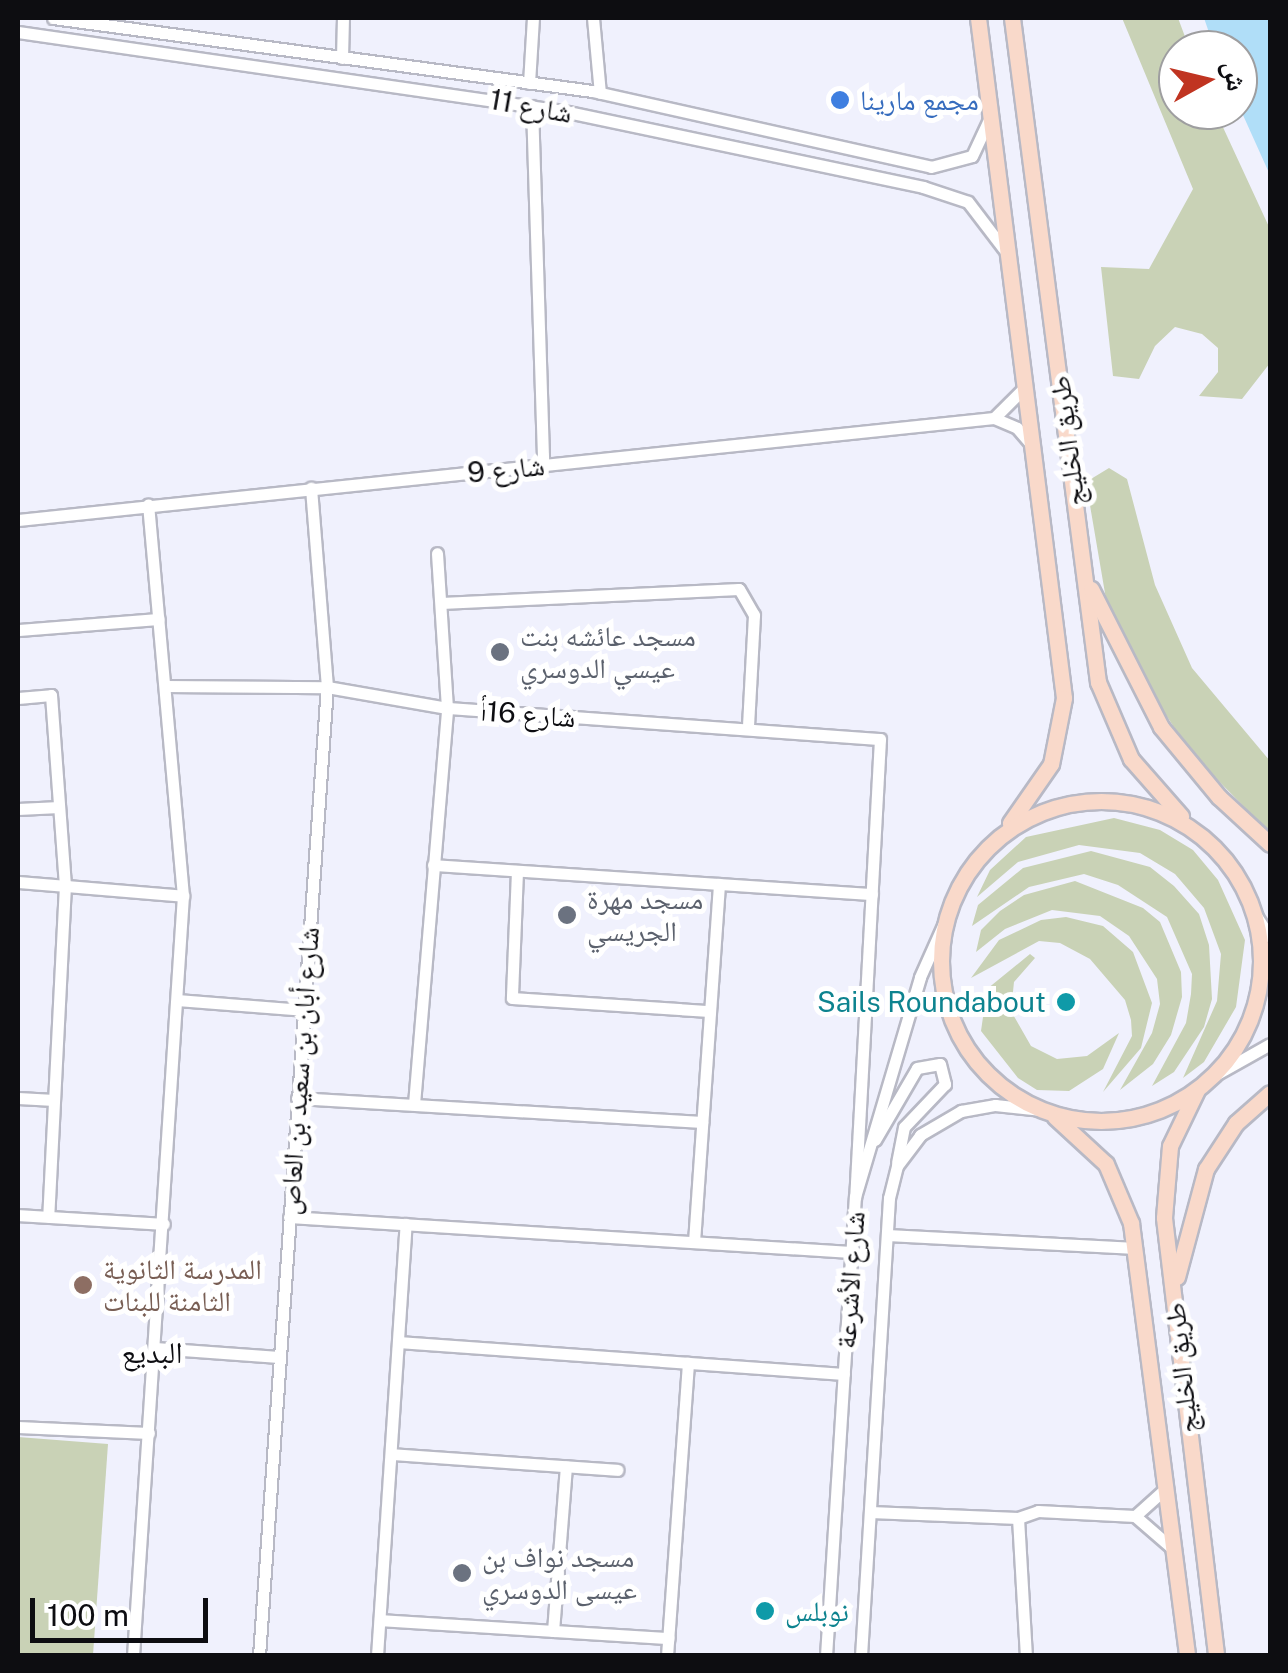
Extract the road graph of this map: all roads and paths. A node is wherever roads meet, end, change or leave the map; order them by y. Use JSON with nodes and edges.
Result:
{"nodes":[{"id":1,"x":53,"y":18,"type":"edge"},
{"id":2,"x":344,"y":18,"type":"edge"},
{"id":3,"x":533,"y":18,"type":"edge"},
{"id":4,"x":593,"y":18,"type":"edge"},
{"id":5,"x":978,"y":18,"type":"edge"},
{"id":6,"x":1012,"y":18,"type":"edge"},
{"id":7,"x":74,"y":19,"type":"edge"},
{"id":8,"x":18,"y":32,"type":"edge"},
{"id":9,"x":342,"y":58,"type":"junction"},
{"id":10,"x":529,"y":82,"type":"junction"},
{"id":11,"x":600,"y":93,"type":"junction"},
{"id":12,"x":532,"y":106,"type":"junction"},
{"id":13,"x":990,"y":108,"type":"junction"},
{"id":14,"x":788,"y":136,"type":"junction"},
{"id":15,"x":782,"y":160,"type":"junction"},
{"id":16,"x":1009,"y":259,"type":"junction"},
{"id":17,"x":1025,"y":387,"type":"junction"},
{"id":18,"x":994,"y":418,"type":"junction"},
{"id":19,"x":1033,"y":447,"type":"junction"},
{"id":20,"x":544,"y":466,"type":"junction"},
{"id":21,"x":310,"y":488,"type":"junction"},
{"id":22,"x":148,"y":505,"type":"junction"},
{"id":23,"x":18,"y":520,"type":"edge"},
{"id":24,"x":436,"y":553,"type":"dead end"},
{"id":25,"x":1081,"y":559,"type":"junction"},
{"id":26,"x":441,"y":603,"type":"junction"},
{"id":27,"x":159,"y":619,"type":"junction"},
{"id":28,"x":18,"y":630,"type":"edge"},
{"id":29,"x":166,"y":686,"type":"junction"},
{"id":30,"x":327,"y":687,"type":"junction"},
{"id":31,"x":18,"y":698,"type":"edge"},
{"id":32,"x":447,"y":708,"type":"junction"},
{"id":33,"x":748,"y":726,"type":"junction"},
{"id":34,"x":59,"y":807,"type":"junction"},
{"id":35,"x":18,"y":809,"type":"edge"},
{"id":36,"x":1198,"y":833,"type":"junction"},
{"id":37,"x":994,"y":841,"type":"junction"},
{"id":38,"x":1270,"y":844,"type":"edge"},
{"id":39,"x":434,"y":865,"type":"junction"},
{"id":40,"x":516,"y":871,"type":"junction"},
{"id":41,"x":18,"y":882,"type":"edge"},
{"id":42,"x":720,"y":884,"type":"junction"},
{"id":43,"x":65,"y":885,"type":"junction"},
{"id":44,"x":872,"y":894,"type":"junction"},
{"id":45,"x":183,"y":896,"type":"junction"},
{"id":46,"x":1255,"y":914,"type":"junction"},
{"id":47,"x":946,"y":919,"type":"junction"},
{"id":48,"x":1270,"y":938,"type":"edge"},
{"id":49,"x":177,"y":1000,"type":"junction"},
{"id":50,"x":303,"y":1010,"type":"junction"},
{"id":51,"x":710,"y":1010,"type":"junction"},
{"id":52,"x":1270,"y":1044,"type":"edge"},
{"id":53,"x":1203,"y":1083,"type":"junction"},
{"id":54,"x":1270,"y":1092,"type":"edge"},
{"id":55,"x":18,"y":1098,"type":"edge"},
{"id":56,"x":297,"y":1098,"type":"junction"},
{"id":57,"x":54,"y":1100,"type":"junction"},
{"id":58,"x":414,"y":1104,"type":"junction"},
{"id":59,"x":1047,"y":1112,"type":"junction"},
{"id":60,"x":702,"y":1122,"type":"junction"},
{"id":61,"x":871,"y":1145,"type":"junction"},
{"id":62,"x":897,"y":1166,"type":"junction"},
{"id":63,"x":855,"y":1196,"type":"junction"},
{"id":64,"x":18,"y":1215,"type":"edge"},
{"id":65,"x":48,"y":1217,"type":"junction"},
{"id":66,"x":289,"y":1217,"type":"junction"},
{"id":67,"x":164,"y":1224,"type":"junction"},
{"id":68,"x":406,"y":1224,"type":"junction"},
{"id":69,"x":888,"y":1235,"type":"junction"},
{"id":70,"x":694,"y":1242,"type":"junction"},
{"id":71,"x":1136,"y":1248,"type":"junction"},
{"id":72,"x":852,"y":1252,"type":"junction"},
{"id":73,"x":1174,"y":1295,"type":"junction"},
{"id":74,"x":398,"y":1342,"type":"junction"},
{"id":75,"x":155,"y":1348,"type":"junction"},
{"id":76,"x":279,"y":1356,"type":"junction"},
{"id":77,"x":688,"y":1364,"type":"junction"},
{"id":78,"x":844,"y":1374,"type":"junction"},
{"id":79,"x":18,"y":1427,"type":"edge"},
{"id":80,"x":149,"y":1434,"type":"junction"},
{"id":81,"x":391,"y":1454,"type":"junction"},
{"id":82,"x":566,"y":1466,"type":"junction"},
{"id":83,"x":617,"y":1470,"type":"dead end"},
{"id":84,"x":1165,"y":1489,"type":"junction"},
{"id":85,"x":870,"y":1512,"type":"junction"},
{"id":86,"x":1134,"y":1516,"type":"junction"},
{"id":87,"x":1018,"y":1518,"type":"junction"},
{"id":88,"x":1172,"y":1548,"type":"junction"},
{"id":89,"x":380,"y":1620,"type":"junction"},
{"id":90,"x":553,"y":1631,"type":"junction"},
{"id":91,"x":668,"y":1638,"type":"junction"},
{"id":92,"x":133,"y":1656,"type":"edge"},
{"id":93,"x":259,"y":1656,"type":"edge"},
{"id":94,"x":377,"y":1656,"type":"edge"},
{"id":95,"x":667,"y":1656,"type":"edge"},
{"id":96,"x":826,"y":1656,"type":"edge"},
{"id":97,"x":861,"y":1656,"type":"edge"},
{"id":98,"x":1026,"y":1656,"type":"edge"},
{"id":99,"x":1187,"y":1656,"type":"edge"},
{"id":100,"x":1216,"y":1656,"type":"edge"}],
"edges":[{"from":1,"to":7,"type":"street","name":"شارع 11"},
{"from":2,"to":9,"type":"street"},
{"from":3,"to":10,"type":"street"},
{"from":4,"to":11,"type":"street"},
{"from":5,"to":13,"type":"main road","name":"طريق الخليج"},
{"from":6,"to":25,"type":"main road","name":"طريق الخليج"},
{"from":7,"to":9,"type":"street","name":"شارع 11"},
{"from":8,"to":12,"type":"street","name":"شارع 11"},
{"from":9,"to":10,"type":"street","name":"شارع 11"},
{"from":10,"to":11,"type":"street","name":"شارع 11"},
{"from":11,"to":14,"type":"street","name":"شارع 11"},
{"from":12,"to":15,"type":"street","name":"شارع 11"},
{"from":12,"to":20,"type":"street"},
{"from":13,"to":14,"type":"street","name":"شارع 11"},
{"from":13,"to":16,"type":"main road","name":"طريق الخليج"},
{"from":14,"to":15,"type":"street"},
{"from":15,"to":16,"type":"street","name":"شارع 11"},
{"from":16,"to":17,"type":"main road","name":"طريق الخليج"},
{"from":17,"to":18,"type":"street"},
{"from":17,"to":19,"type":"main road","name":"طريق الخليج"},
{"from":18,"to":19,"type":"street"},
{"from":18,"to":20,"type":"street","name":"شارع 9"},
{"from":19,"to":37,"type":"main road","name":"طريق الخليج"},
{"from":20,"to":21,"type":"street","name":"شارع 9"},
{"from":21,"to":22,"type":"street","name":"شارع 9"},
{"from":21,"to":30,"type":"street","name":"شارع أبان بن سعيد بن العاص"},
{"from":22,"to":23,"type":"street","name":"شارع 9"},
{"from":22,"to":27,"type":"street"},
{"from":24,"to":26,"type":"street"},
{"from":25,"to":36,"type":"main road","name":"طريق الخليج"},
{"from":25,"to":38,"type":"main road"},
{"from":26,"to":32,"type":"street"},
{"from":26,"to":33,"type":"street"},
{"from":27,"to":28,"type":"street"},
{"from":27,"to":29,"type":"street"},
{"from":29,"to":30,"type":"street","name":"شارع 16أ"},
{"from":29,"to":45,"type":"street"},
{"from":30,"to":32,"type":"street","name":"شارع 16أ"},
{"from":30,"to":50,"type":"street","name":"شارع أبان بن سعيد بن العاص"},
{"from":31,"to":34,"type":"street"},
{"from":32,"to":33,"type":"street","name":"شارع 16أ"},
{"from":32,"to":39,"type":"street"},
{"from":33,"to":44,"type":"street","name":"شارع 16أ"},
{"from":34,"to":35,"type":"street"},
{"from":34,"to":43,"type":"street"},
{"from":36,"to":37,"type":"main road"},
{"from":36,"to":46,"type":"main road"},
{"from":37,"to":47,"type":"main road"},
{"from":39,"to":40,"type":"street"},
{"from":39,"to":58,"type":"street"},
{"from":40,"to":42,"type":"street"},
{"from":40,"to":51,"type":"street"},
{"from":41,"to":43,"type":"street"},
{"from":42,"to":44,"type":"street"},
{"from":42,"to":51,"type":"street"},
{"from":43,"to":45,"type":"street"},
{"from":43,"to":57,"type":"street"},
{"from":44,"to":63,"type":"street"},
{"from":45,"to":49,"type":"street"},
{"from":46,"to":48,"type":"street"},
{"from":46,"to":53,"type":"main road"},
{"from":47,"to":59,"type":"main road"},
{"from":47,"to":61,"type":"street","name":"شارع الأشرعة"},
{"from":49,"to":50,"type":"street"},
{"from":49,"to":67,"type":"street"},
{"from":50,"to":56,"type":"street","name":"شارع أبان بن سعيد بن العاص"},
{"from":51,"to":60,"type":"street"},
{"from":52,"to":53,"type":"street"},
{"from":53,"to":59,"type":"main road"},
{"from":53,"to":73,"type":"main road","name":"طريق الخليج"},
{"from":54,"to":73,"type":"main road"},
{"from":55,"to":57,"type":"street"},
{"from":56,"to":58,"type":"street"},
{"from":56,"to":66,"type":"street","name":"شارع أبان بن سعيد بن العاص"},
{"from":57,"to":65,"type":"street"},
{"from":58,"to":60,"type":"street"},
{"from":59,"to":62,"type":"street"},
{"from":59,"to":71,"type":"main road","name":"طريق الخليج"},
{"from":60,"to":70,"type":"street"},
{"from":61,"to":62,"type":"street","name":"شارع الأشرعة"},
{"from":61,"to":63,"type":"street","name":"شارع الأشرعة"},
{"from":62,"to":69,"type":"street","name":"شارع الأشرعة"},
{"from":63,"to":72,"type":"street","name":"شارع الأشرعة"},
{"from":64,"to":65,"type":"street"},
{"from":65,"to":67,"type":"street"},
{"from":66,"to":68,"type":"street"},
{"from":66,"to":76,"type":"street","name":"شارع أبان بن سعيد بن العاص"},
{"from":67,"to":75,"type":"street"},
{"from":68,"to":70,"type":"street"},
{"from":68,"to":74,"type":"street"},
{"from":69,"to":71,"type":"street"},
{"from":69,"to":85,"type":"street","name":"شارع الأشرعة"},
{"from":70,"to":72,"type":"street"},
{"from":71,"to":84,"type":"main road","name":"طريق الخليج"},
{"from":72,"to":78,"type":"street","name":"شارع الأشرعة"},
{"from":73,"to":100,"type":"main road","name":"طريق الخليج"},
{"from":74,"to":77,"type":"street"},
{"from":74,"to":81,"type":"street"},
{"from":75,"to":76,"type":"street"},
{"from":75,"to":80,"type":"street"},
{"from":76,"to":93,"type":"street","name":"شارع أبان بن سعيد بن العاص"},
{"from":77,"to":78,"type":"street"},
{"from":77,"to":91,"type":"street"},
{"from":78,"to":96,"type":"street","name":"شارع الأشرعة"},
{"from":79,"to":80,"type":"street"},
{"from":80,"to":92,"type":"street"},
{"from":81,"to":82,"type":"street"},
{"from":81,"to":89,"type":"street"},
{"from":82,"to":83,"type":"street"},
{"from":82,"to":90,"type":"street"},
{"from":84,"to":86,"type":"street"},
{"from":84,"to":88,"type":"main road","name":"طريق الخليج"},
{"from":85,"to":87,"type":"street"},
{"from":85,"to":97,"type":"street","name":"شارع الأشرعة"},
{"from":86,"to":87,"type":"street"},
{"from":86,"to":88,"type":"street"},
{"from":87,"to":98,"type":"street"},
{"from":88,"to":99,"type":"main road","name":"طريق الخليج"},
{"from":89,"to":90,"type":"street"},
{"from":89,"to":94,"type":"street"},
{"from":90,"to":91,"type":"street"},
{"from":91,"to":95,"type":"street"}]}
